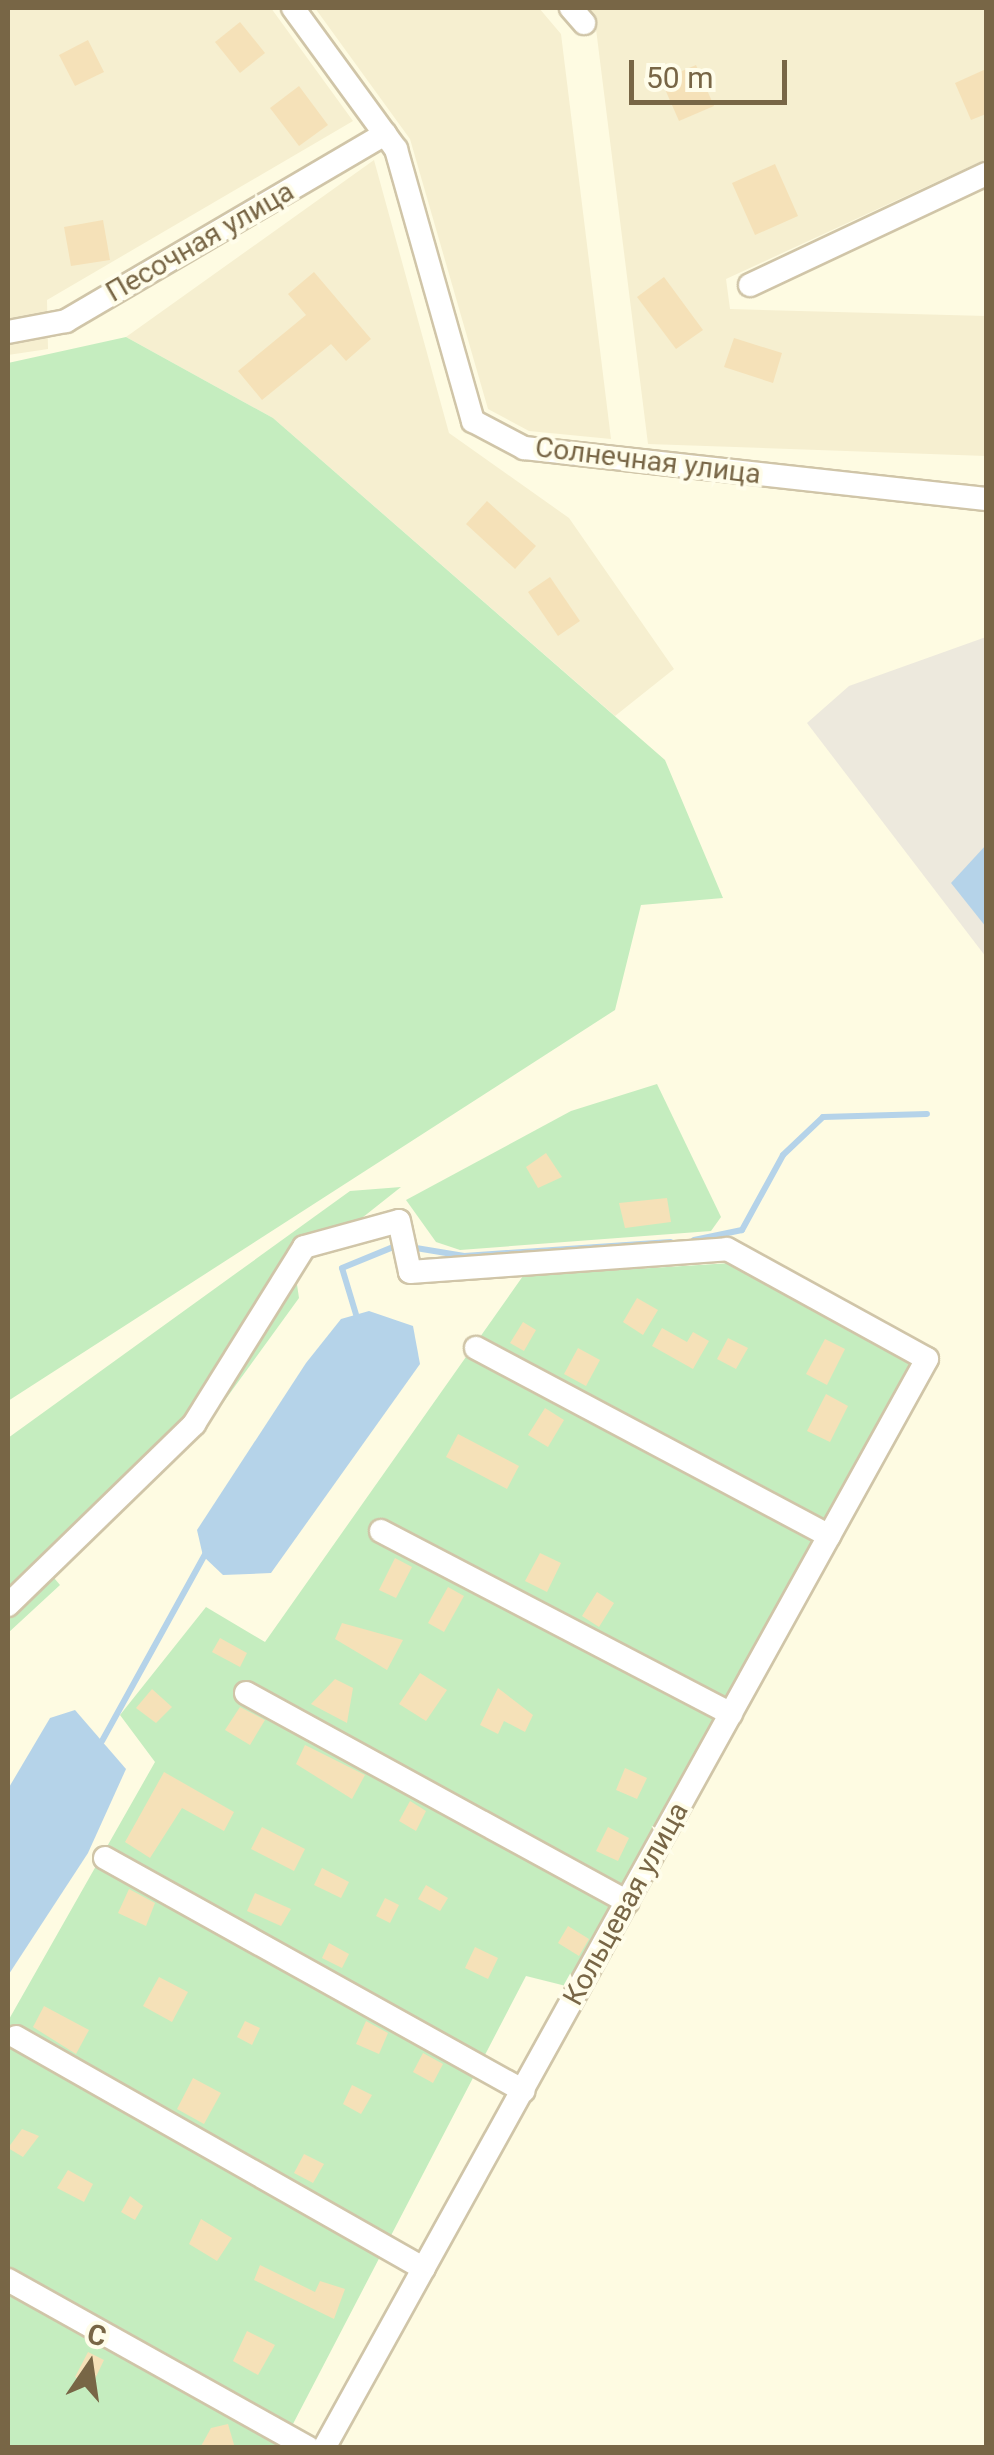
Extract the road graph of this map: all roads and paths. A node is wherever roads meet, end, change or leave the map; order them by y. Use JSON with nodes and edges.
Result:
{"nodes":[{"id":1,"x":293,"y":8,"type":"edge"},
{"id":2,"x":384,"y":134,"type":"junction"},
{"id":3,"x":986,"y":174,"type":"edge"},
{"id":4,"x":750,"y":284,"type":"dead end"},
{"id":5,"x":8,"y":332,"type":"edge"},
{"id":6,"x":986,"y":499,"type":"edge"},
{"id":7,"x":476,"y":1348,"type":"dead end"},
{"id":8,"x":381,"y":1531,"type":"dead end"},
{"id":9,"x":829,"y":1536,"type":"junction"},
{"id":10,"x":8,"y":1605,"type":"edge"},
{"id":11,"x":246,"y":1693,"type":"dead end"},
{"id":12,"x":731,"y":1714,"type":"junction"},
{"id":13,"x":105,"y":1858,"type":"dead end"},
{"id":14,"x":628,"y":1902,"type":"junction"},
{"id":15,"x":16,"y":2037,"type":"dead end"},
{"id":16,"x":523,"y":2092,"type":"junction"},
{"id":17,"x":424,"y":2269,"type":"junction"},
{"id":18,"x":8,"y":2280,"type":"edge"},
{"id":19,"x":308,"y":2448,"type":"edge"},
{"id":20,"x":324,"y":2448,"type":"edge"}],
"edges":[{"from":1,"to":2,"type":"street","name":"Солнечная улица"},
{"from":2,"to":5,"type":"street","name":"Песочная улица"},
{"from":2,"to":6,"type":"street","name":"Солнечная улица"},
{"from":3,"to":4,"type":"street"},
{"from":7,"to":9,"type":"street"},
{"from":8,"to":12,"type":"street"},
{"from":9,"to":10,"type":"street","name":"Кольцевая улица"},
{"from":9,"to":12,"type":"street","name":"Кольцевая улица"},
{"from":11,"to":14,"type":"street"},
{"from":12,"to":14,"type":"street","name":"Кольцевая улица"},
{"from":13,"to":16,"type":"street"},
{"from":14,"to":16,"type":"street","name":"Кольцевая улица"},
{"from":15,"to":17,"type":"street"},
{"from":16,"to":17,"type":"street","name":"Кольцевая улица"},
{"from":17,"to":20,"type":"street","name":"Кольцевая улица"},
{"from":18,"to":19,"type":"street"}]}
